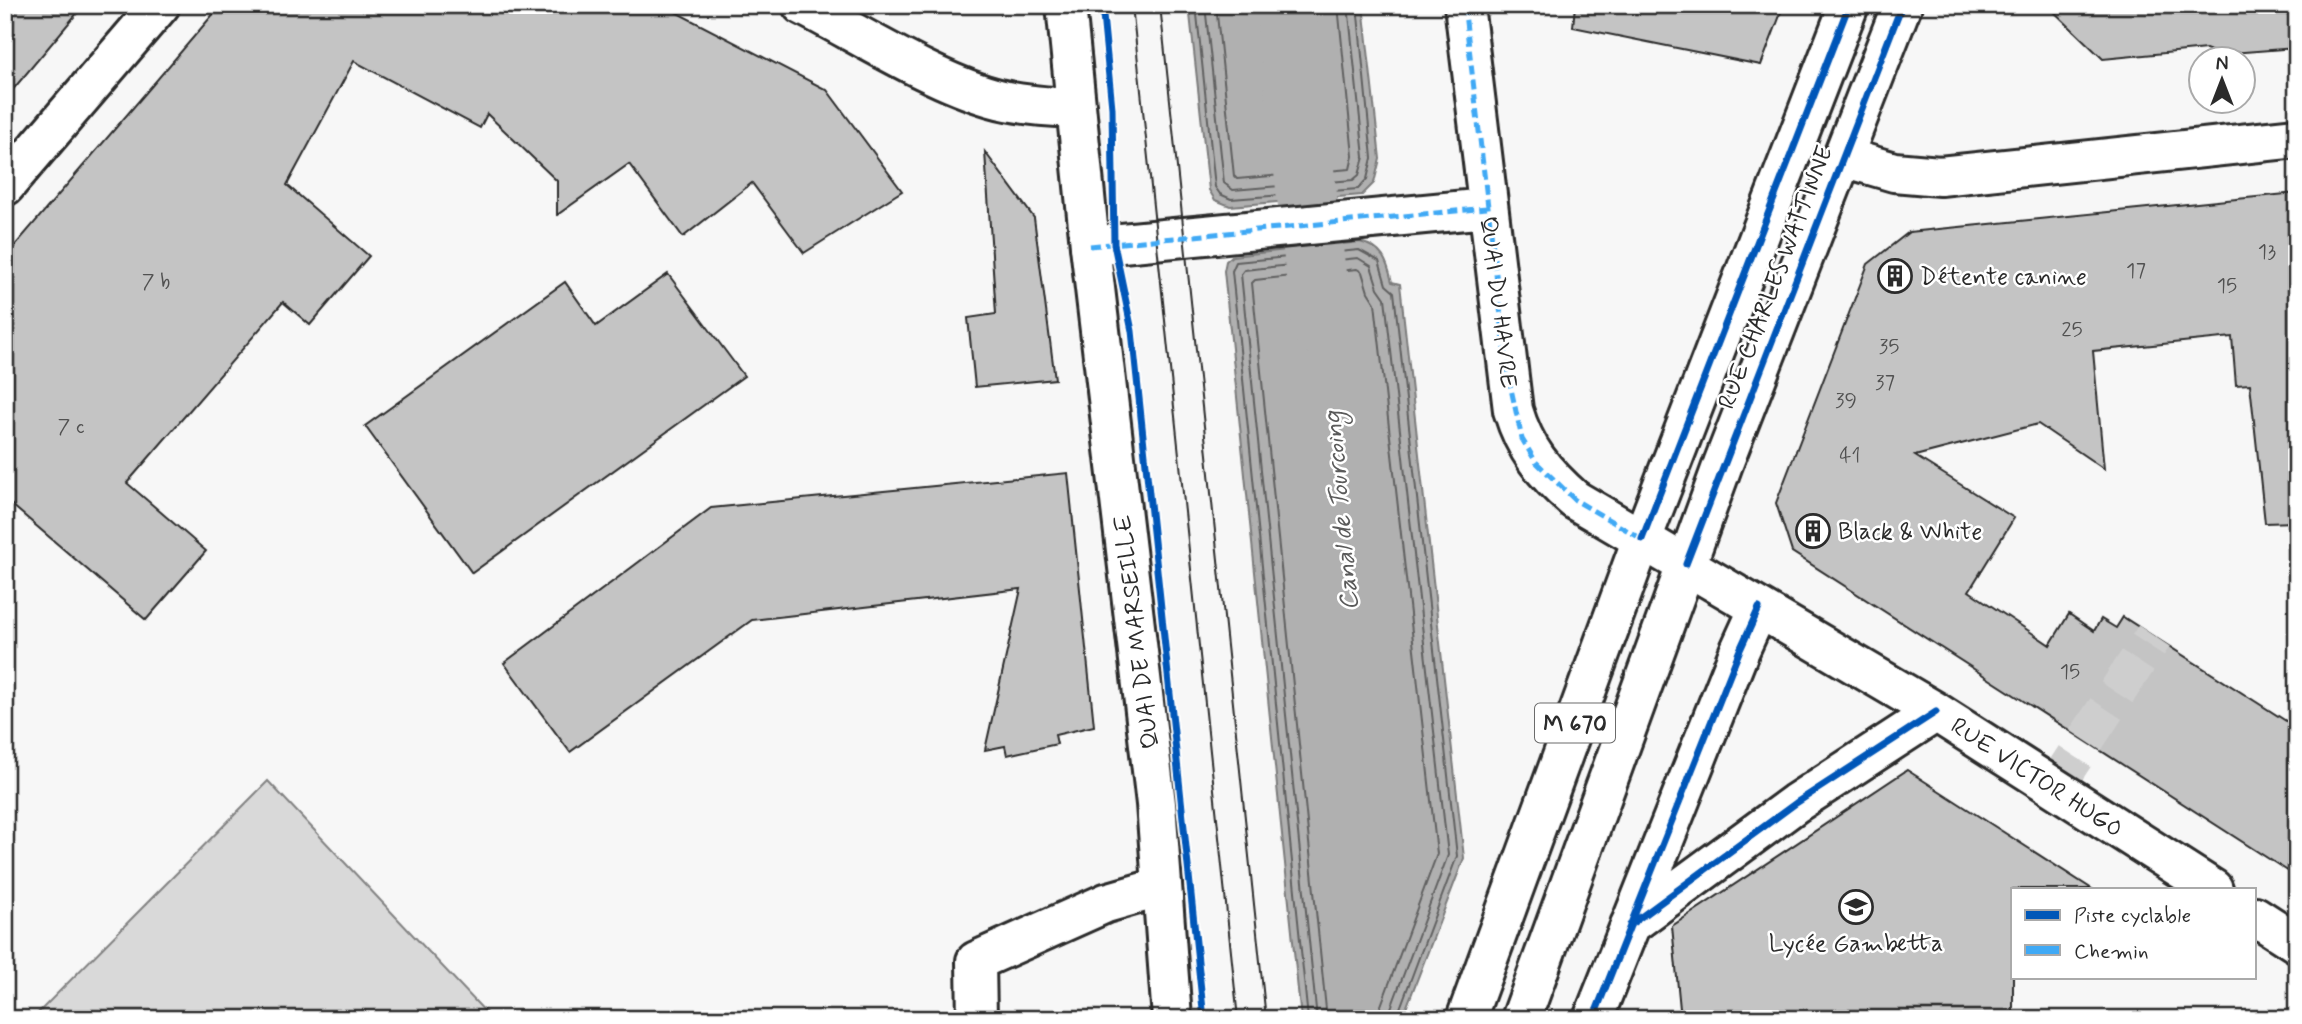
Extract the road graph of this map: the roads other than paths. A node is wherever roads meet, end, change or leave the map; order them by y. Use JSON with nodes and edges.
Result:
{"nodes":[{"id":1,"x":160,"y":5,"type":"edge"},
{"id":2,"x":802,"y":5,"type":"edge"},
{"id":3,"x":1066,"y":5,"type":"edge"},
{"id":4,"x":1464,"y":5,"type":"edge"},
{"id":5,"x":1849,"y":5,"type":"edge"},
{"id":6,"x":1902,"y":5,"type":"edge"},
{"id":7,"x":1076,"y":108,"type":"junction"},
{"id":8,"x":2297,"y":138,"type":"edge"},
{"id":9,"x":1843,"y":157,"type":"junction"},
{"id":10,"x":5,"y":186,"type":"edge"},
{"id":11,"x":1487,"y":208,"type":"junction"},
{"id":12,"x":1090,"y":246,"type":"junction"},
{"id":13,"x":1642,"y":540,"type":"junction"},
{"id":14,"x":1686,"y":564,"type":"junction"},
{"id":15,"x":1759,"y":608,"type":"junction"},
{"id":16,"x":1936,"y":712,"type":"junction"},
{"id":17,"x":1162,"y":887,"type":"junction"},
{"id":18,"x":2211,"y":888,"type":"edge"},
{"id":19,"x":2256,"y":917,"type":"edge"},
{"id":20,"x":1630,"y":925,"type":"junction"},
{"id":21,"x":2297,"y":943,"type":"edge"},
{"id":22,"x":977,"y":1019,"type":"edge"},
{"id":23,"x":1172,"y":1019,"type":"edge"},
{"id":24,"x":1466,"y":1019,"type":"edge"},
{"id":25,"x":1521,"y":1019,"type":"edge"},
{"id":26,"x":1593,"y":1019,"type":"edge"}],
"edges":[{"from":1,"to":10,"type":"street"},
{"from":2,"to":7,"type":"street"},
{"from":3,"to":7,"type":"street","name":"QUAI DE MARSEILLE"},
{"from":4,"to":11,"type":"street","name":"QUAI DU HAVRE"},
{"from":5,"to":13,"type":"street","name":"RUE CHARLES WATTINNE","number":"M 670"},
{"from":6,"to":9,"type":"street","name":"RUE CHARLES WATTINNE","number":"M 670"},
{"from":7,"to":12,"type":"street","name":"QUAI DE MARSEILLE"},
{"from":8,"to":9,"type":"street"},
{"from":9,"to":14,"type":"street","name":"RUE CHARLES WATTINNE","number":"M 670"},
{"from":11,"to":12,"type":"street"},
{"from":11,"to":13,"type":"street","name":"QUAI DU HAVRE"},
{"from":12,"to":17,"type":"street","name":"QUAI DE MARSEILLE"},
{"from":13,"to":14,"type":"street","name":"RUE VICTOR HUGO"},
{"from":13,"to":24,"type":"street","name":"RUE CHARLES WATTINNE","number":"M 670"},
{"from":14,"to":15,"type":"street","name":"RUE VICTOR HUGO"},
{"from":14,"to":25,"type":"street","name":"RUE CHARLES WATTINNE","number":"M 670"},
{"from":15,"to":16,"type":"street","name":"RUE VICTOR HUGO"},
{"from":15,"to":20,"type":"street"},
{"from":16,"to":18,"type":"street","name":"RUE VICTOR HUGO"},
{"from":16,"to":20,"type":"street"},
{"from":17,"to":22,"type":"street"},
{"from":17,"to":23,"type":"street","name":"QUAI DE MARSEILLE"},
{"from":19,"to":21,"type":"street"},
{"from":20,"to":26,"type":"street"}]}
